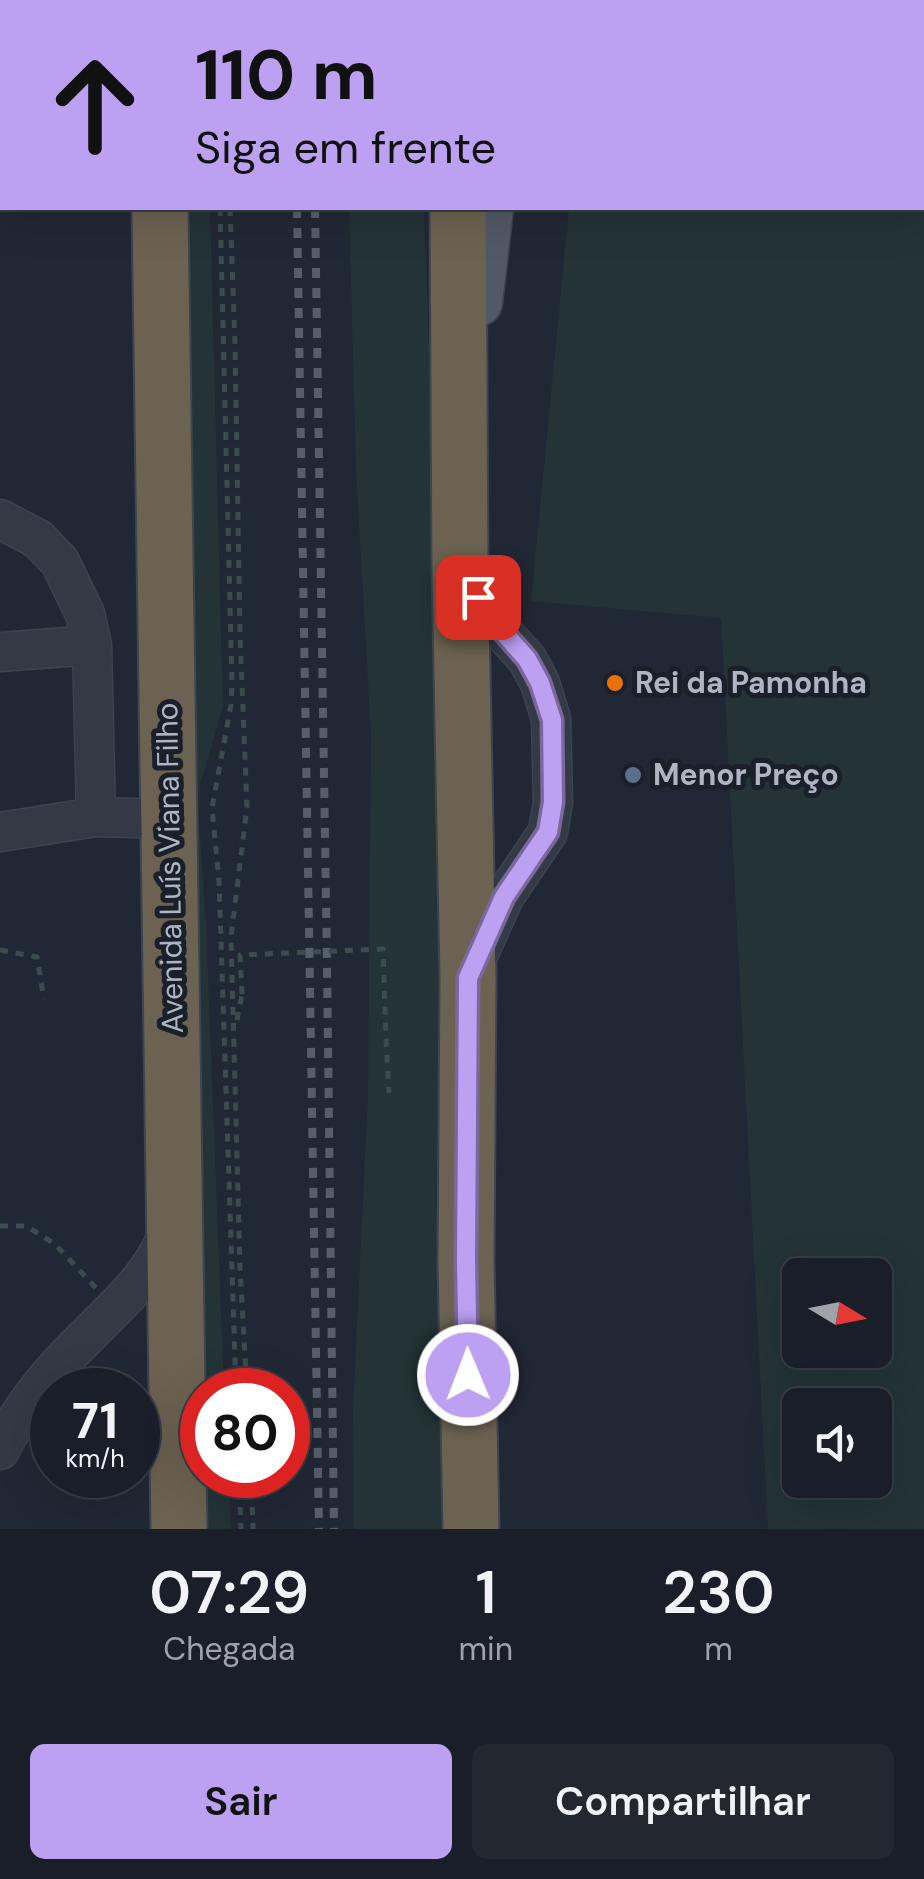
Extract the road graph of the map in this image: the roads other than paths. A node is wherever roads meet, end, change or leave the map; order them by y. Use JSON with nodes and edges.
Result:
{"nodes":[{"id":1,"x":160,"y":210,"type":"edge"},
{"id":2,"x":458,"y":210,"type":"edge"},
{"id":3,"x":489,"y":210,"type":"edge"},
{"id":4,"x":460,"y":470,"type":"junction"},
{"id":5,"x":0,"y":519,"type":"edge"},
{"id":6,"x":460,"y":570,"type":"junction"},
{"id":7,"x":92,"y":645,"type":"junction"},
{"id":8,"x":0,"y":652,"type":"edge"},
{"id":9,"x":96,"y":818,"type":"junction"},
{"id":10,"x":168,"y":819,"type":"junction"},
{"id":11,"x":0,"y":832,"type":"edge"},
{"id":12,"x":468,"y":978,"type":"junction"},
{"id":13,"x":175,"y":1220,"type":"junction"},
{"id":14,"x":0,"y":1450,"type":"edge"},
{"id":15,"x":180,"y":1529,"type":"edge"},
{"id":16,"x":471,"y":1529,"type":"edge"}],
"edges":[{"from":1,"to":10,"type":"highway","name":"Avenida Luís Viana Filho"},
{"from":2,"to":4,"type":"highway"},
{"from":3,"to":4,"type":"main road"},
{"from":4,"to":6,"type":"highway"},
{"from":5,"to":7,"type":"street"},
{"from":6,"to":12,"type":"highway"},
{"from":6,"to":12,"type":"street"},
{"from":7,"to":8,"type":"street"},
{"from":7,"to":9,"type":"street"},
{"from":9,"to":10,"type":"street"},
{"from":9,"to":11,"type":"street"},
{"from":10,"to":13,"type":"highway","name":"Avenida Luís Viana Filho"},
{"from":12,"to":16,"type":"highway"},
{"from":13,"to":14,"type":"street"},
{"from":13,"to":15,"type":"highway","name":"Avenida Luís Viana Filho"}]}
